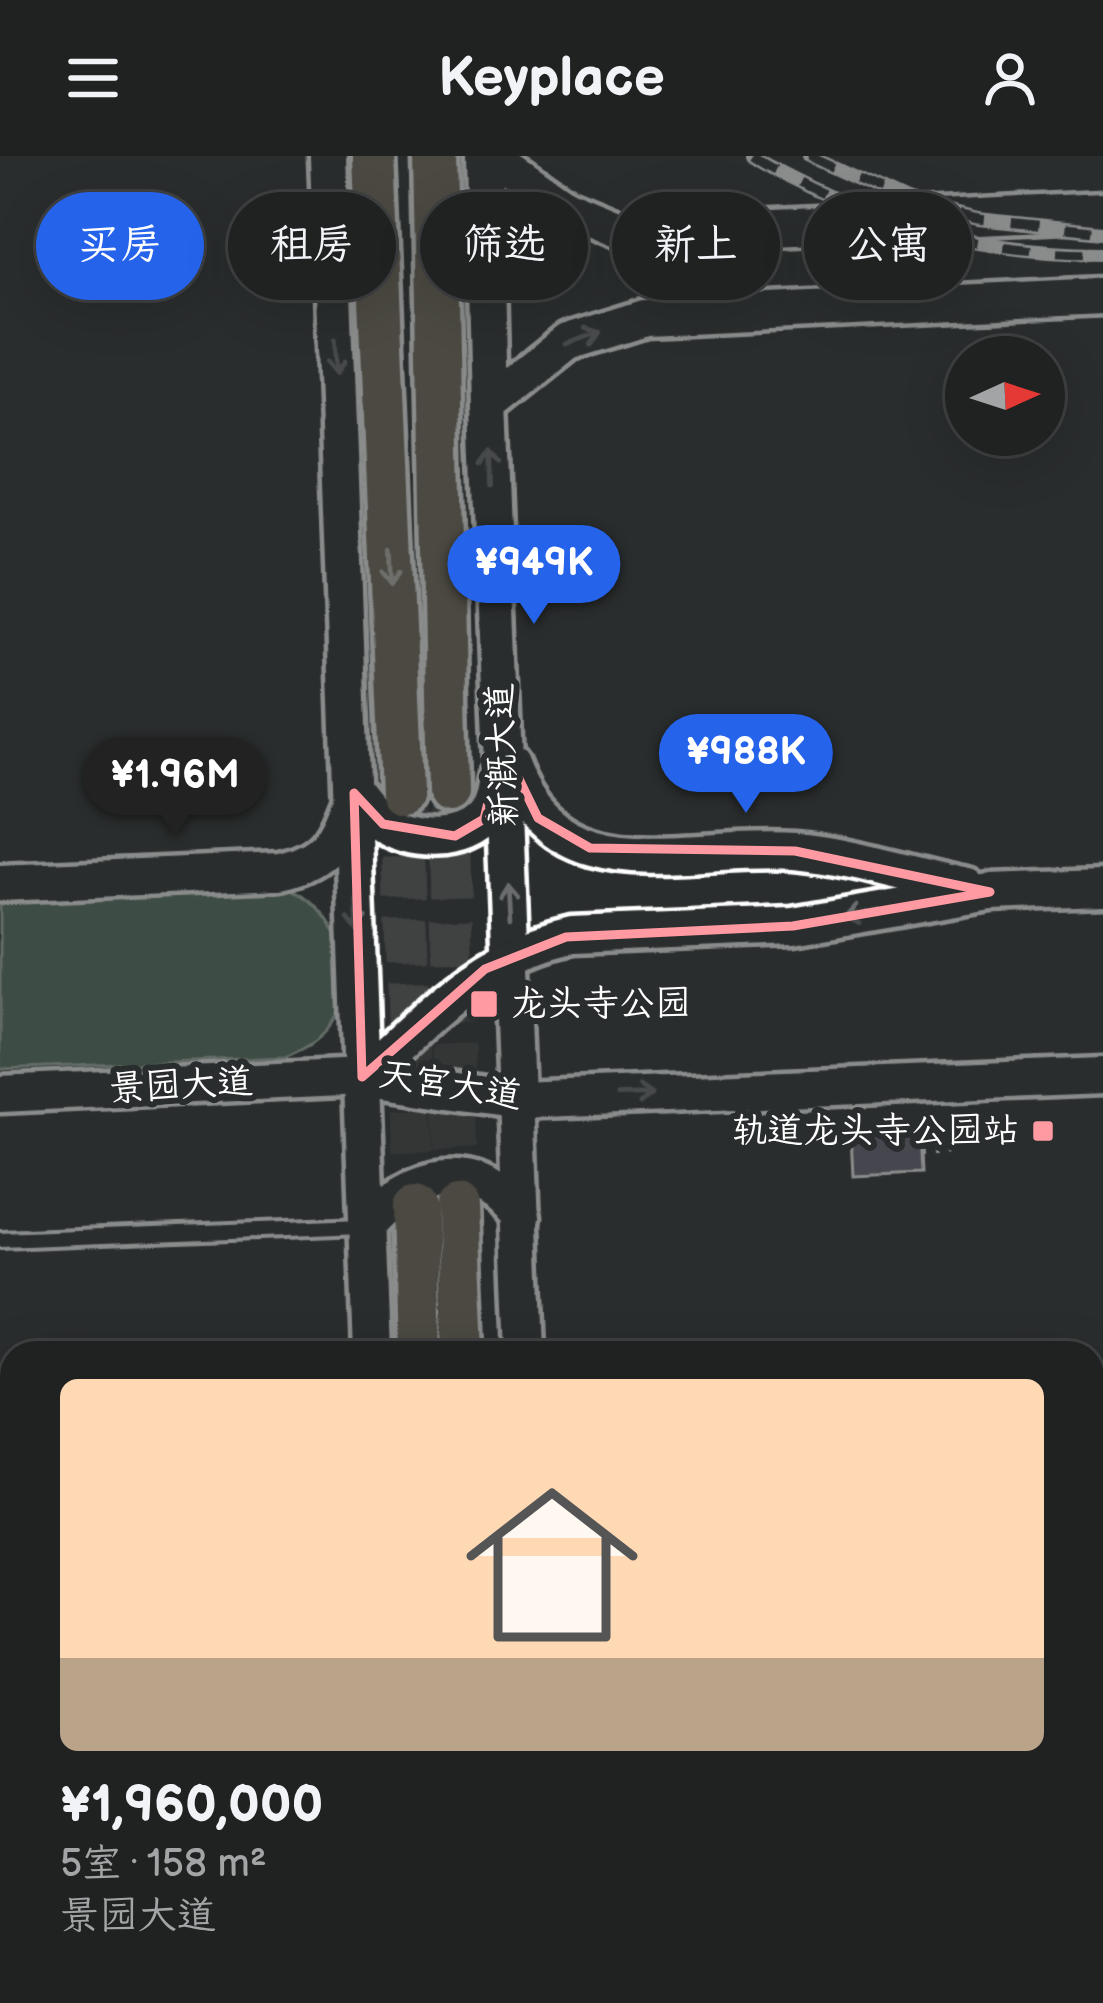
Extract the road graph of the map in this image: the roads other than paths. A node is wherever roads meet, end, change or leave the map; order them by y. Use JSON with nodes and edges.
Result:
{"nodes":[{"id":1,"x":328,"y":156,"type":"edge"},
{"id":2,"x":374,"y":156,"type":"edge"},
{"id":3,"x":435,"y":156,"type":"edge"},
{"id":4,"x":484,"y":156,"type":"edge"},
{"id":5,"x":494,"y":156,"type":"edge"},
{"id":6,"x":1103,"y":211,"type":"edge"},
{"id":7,"x":1103,"y":296,"type":"edge"},
{"id":8,"x":489,"y":405,"type":"junction"},
{"id":9,"x":502,"y":744,"type":"junction"},
{"id":10,"x":448,"y":792,"type":"tunnel mouth"},
{"id":11,"x":353,"y":793,"type":"junction"},
{"id":12,"x":401,"y":793,"type":"tunnel mouth"},
{"id":13,"x":0,"y":883,"type":"edge"},
{"id":14,"x":1103,"y":888,"type":"edge"},
{"id":15,"x":990,"y":892,"type":"junction"},
{"id":16,"x":512,"y":953,"type":"junction"},
{"id":17,"x":1103,"y":1076,"type":"edge"},
{"id":18,"x":362,"y":1077,"type":"junction"},
{"id":19,"x":0,"y":1094,"type":"edge"},
{"id":20,"x":519,"y":1100,"type":"junction"},
{"id":21,"x":415,"y":1206,"type":"tunnel mouth"},
{"id":22,"x":457,"y":1207,"type":"tunnel mouth"},
{"id":23,"x":522,"y":1216,"type":"junction"},
{"id":24,"x":368,"y":1226,"type":"junction"},
{"id":25,"x":0,"y":1240,"type":"edge"},
{"id":26,"x":372,"y":1341,"type":"edge"},
{"id":27,"x":419,"y":1341,"type":"edge"},
{"id":28,"x":463,"y":1341,"type":"edge"},
{"id":29,"x":526,"y":1341,"type":"edge"}],
"edges":[{"from":1,"to":11,"type":"street","one_way":true},
{"from":2,"to":12,"type":"main road","one_way":true},
{"from":3,"to":10,"type":"main road","name":"新溉大道"},
{"from":4,"to":8,"type":"street","name":"新溉大道"},
{"from":5,"to":6,"type":"street"},
{"from":8,"to":7,"type":"street","one_way":true},
{"from":9,"to":8,"type":"street","name":"新溉大道","one_way":true},
{"from":9,"to":11,"type":"street"},
{"from":9,"to":15,"type":"street"},
{"from":16,"to":9,"type":"street","name":"新溉大道","one_way":true},
{"from":11,"to":13,"type":"street"},
{"from":11,"to":18,"type":"street","one_way":true},
{"from":14,"to":15,"type":"street","name":"天宫大道"},
{"from":15,"to":16,"type":"street","name":"天宫大道","one_way":true},
{"from":16,"to":18,"type":"street","name":"天宫大道"},
{"from":16,"to":20,"type":"street","name":"新溉大道"},
{"from":20,"to":17,"type":"street","name":"天宫大道","one_way":true},
{"from":18,"to":19,"type":"street","name":"景园大道"},
{"from":18,"to":20,"type":"street","name":"天宫大道"},
{"from":18,"to":24,"type":"street"},
{"from":20,"to":23,"type":"street","name":"新溉大道"},
{"from":21,"to":27,"type":"main road"},
{"from":22,"to":28,"type":"main road"},
{"from":23,"to":24,"type":"street"},
{"from":23,"to":29,"type":"street","name":"新溉大道"},
{"from":24,"to":25,"type":"lane"},
{"from":24,"to":26,"type":"street"}]}
